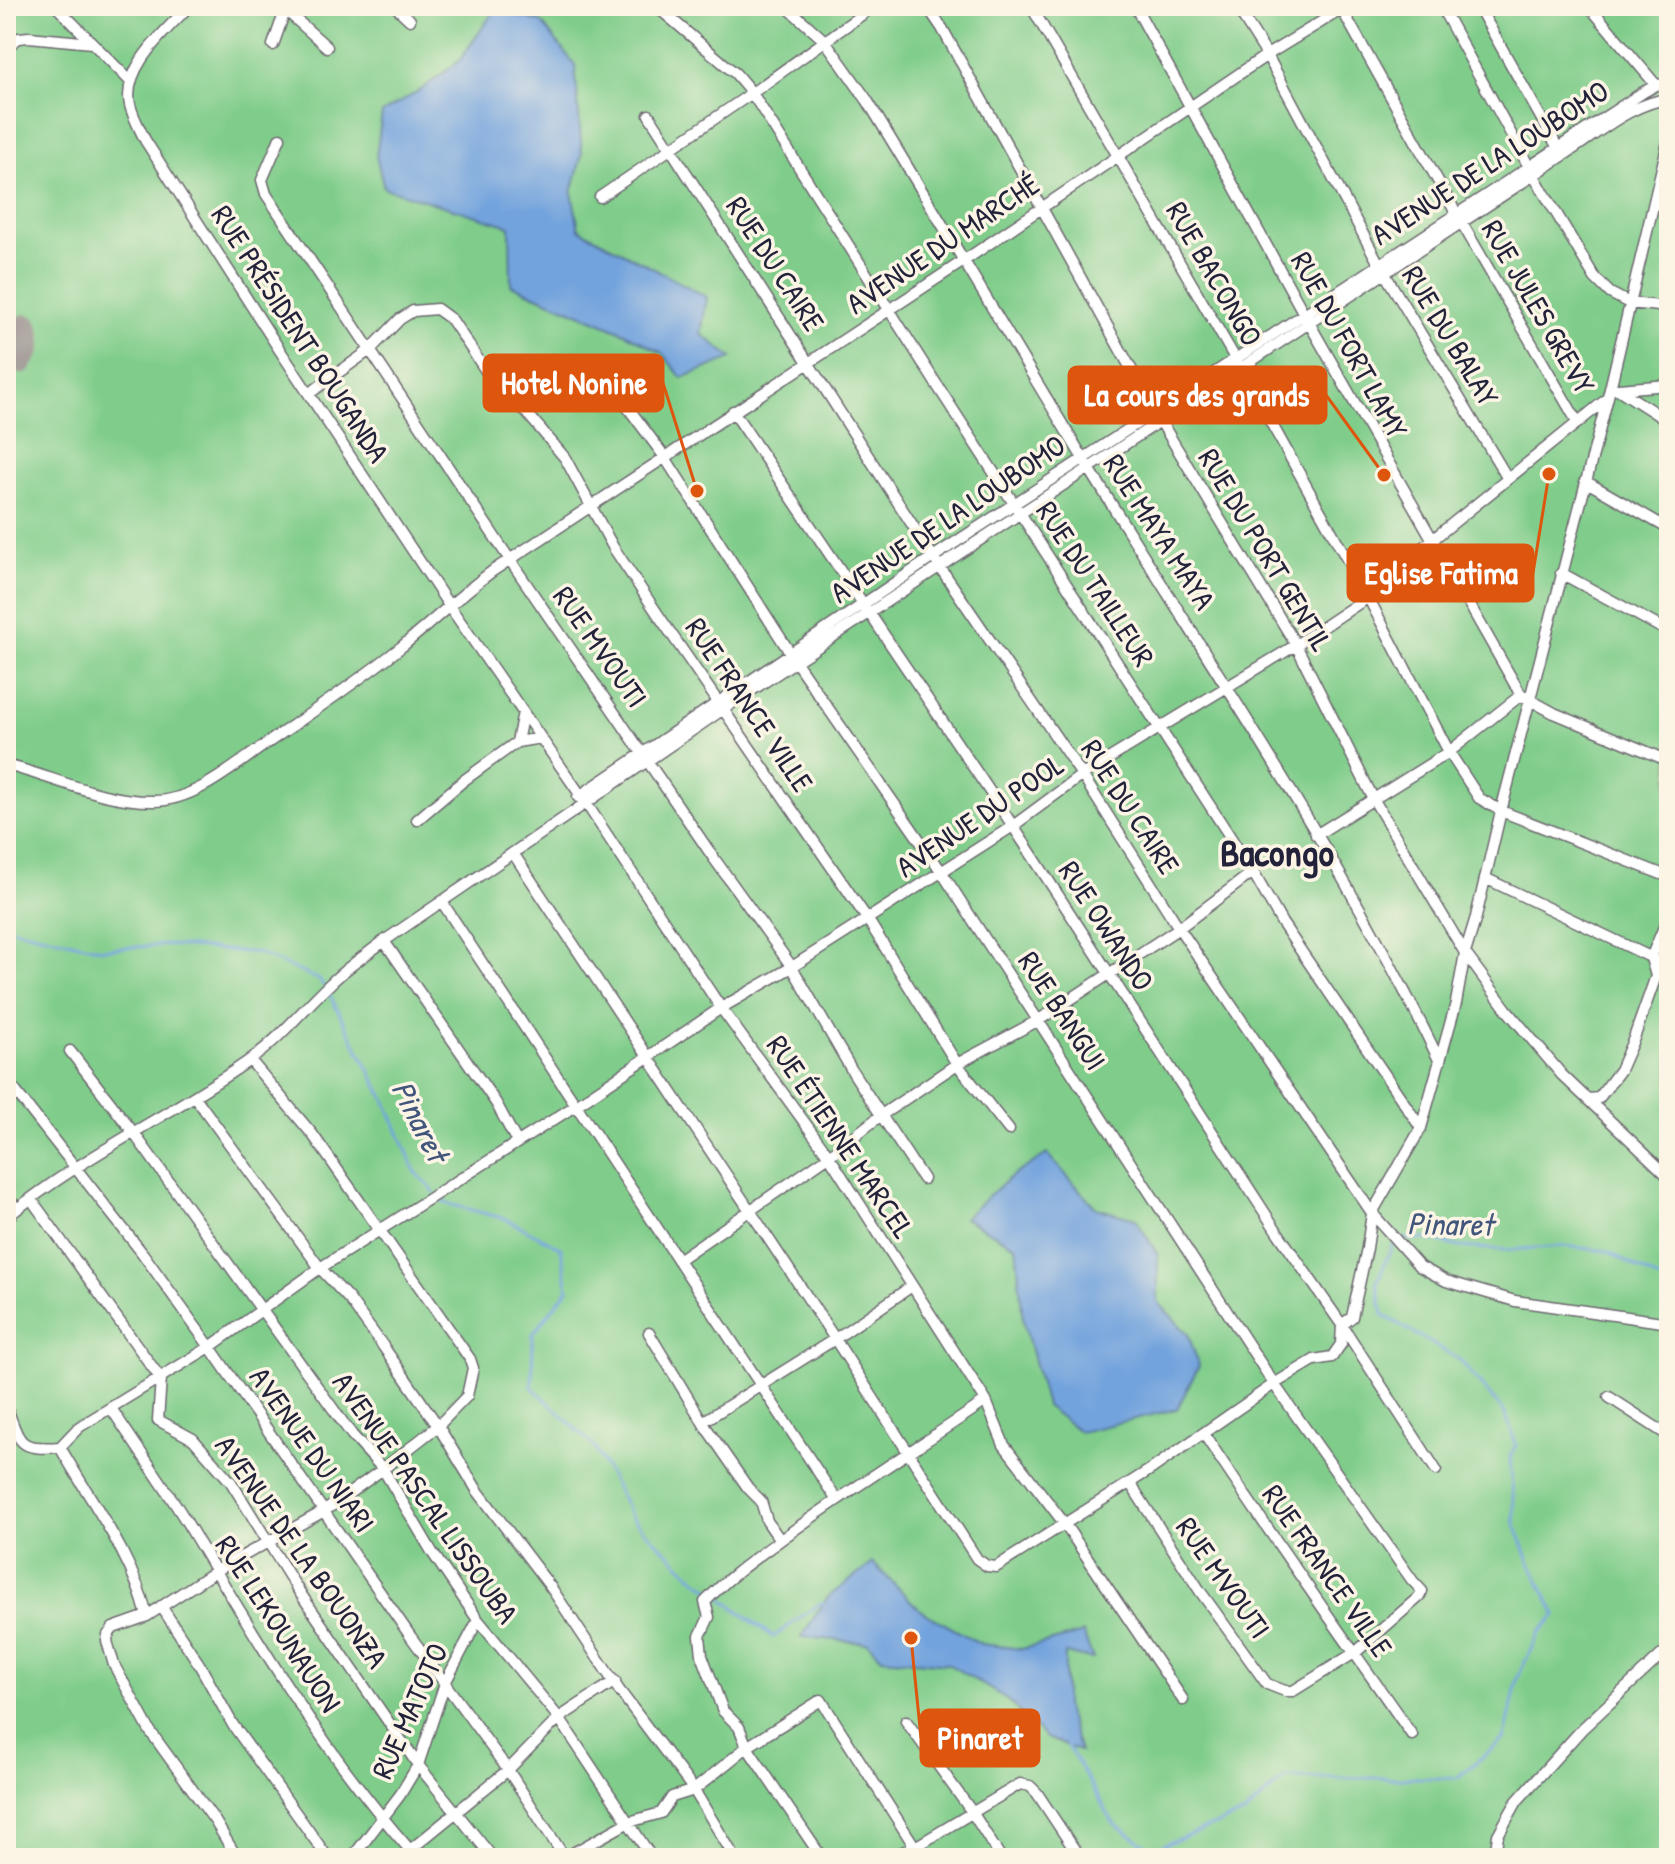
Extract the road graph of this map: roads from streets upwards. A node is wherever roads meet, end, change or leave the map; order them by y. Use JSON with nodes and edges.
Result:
{"nodes":[{"id":1,"x":56,"y":6,"type":"edge"},
{"id":2,"x":189,"y":6,"type":"edge"},
{"id":3,"x":395,"y":6,"type":"edge"},
{"id":4,"x":656,"y":6,"type":"edge"},
{"id":5,"x":786,"y":6,"type":"edge"},
{"id":6,"x":874,"y":6,"type":"edge"},
{"id":7,"x":927,"y":6,"type":"edge"},
{"id":8,"x":1031,"y":6,"type":"edge"},
{"id":9,"x":1135,"y":6,"type":"edge"},
{"id":10,"x":1236,"y":6,"type":"edge"},
{"id":11,"x":1441,"y":6,"type":"edge"},
{"id":12,"x":1478,"y":6,"type":"edge"},
{"id":13,"x":1589,"y":6,"type":"edge"},
{"id":14,"x":1343,"y":7,"type":"edge"},
{"id":15,"x":283,"y":8,"type":"edge"},
{"id":16,"x":410,"y":20,"type":"dead end"},
{"id":17,"x":826,"y":42,"type":"junction"},
{"id":18,"x":92,"y":43,"type":"junction"},
{"id":19,"x":273,"y":45,"type":"dead end"},
{"id":20,"x":6,"y":47,"type":"edge"},
{"id":21,"x":327,"y":47,"type":"dead end"},
{"id":22,"x":1267,"y":55,"type":"junction"},
{"id":23,"x":131,"y":82,"type":"junction"},
{"id":24,"x":1669,"y":84,"type":"edge"},
{"id":25,"x":1656,"y":85,"type":"junction"},
{"id":26,"x":752,"y":93,"type":"junction"},
{"id":27,"x":1669,"y":99,"type":"edge"},
{"id":28,"x":1191,"y":107,"type":"junction"},
{"id":29,"x":649,"y":115,"type":"dead end"},
{"id":30,"x":280,"y":138,"type":"dead end"},
{"id":31,"x":1669,"y":138,"type":"edge"},
{"id":32,"x":672,"y":148,"type":"junction"},
{"id":33,"x":1558,"y":148,"type":"junction"},
{"id":34,"x":1118,"y":155,"type":"junction"},
{"id":35,"x":1531,"y":171,"type":"junction"},
{"id":36,"x":600,"y":197,"type":"dead end"},
{"id":37,"x":1655,"y":197,"type":"junction"},
{"id":38,"x":1669,"y":200,"type":"edge"},
{"id":39,"x":1042,"y":209,"type":"junction"},
{"id":40,"x":1459,"y":218,"type":"junction"},
{"id":41,"x":965,"y":260,"type":"junction"},
{"id":42,"x":1381,"y":268,"type":"junction"},
{"id":43,"x":1629,"y":303,"type":"junction"},
{"id":44,"x":1669,"y":307,"type":"edge"},
{"id":45,"x":890,"y":309,"type":"junction"},
{"id":46,"x":1307,"y":319,"type":"junction"},
{"id":47,"x":370,"y":350,"type":"junction"},
{"id":48,"x":809,"y":361,"type":"junction"},
{"id":49,"x":594,"y":362,"type":"dead end"},
{"id":50,"x":1238,"y":363,"type":"junction"},
{"id":51,"x":1669,"y":385,"type":"edge"},
{"id":52,"x":1611,"y":392,"type":"junction"},
{"id":53,"x":310,"y":393,"type":"junction"},
{"id":54,"x":733,"y":411,"type":"junction"},
{"id":55,"x":1157,"y":416,"type":"junction"},
{"id":56,"x":1669,"y":422,"type":"edge"},
{"id":57,"x":1578,"y":423,"type":"junction"},
{"id":58,"x":664,"y":456,"type":"junction"},
{"id":59,"x":1083,"y":458,"type":"junction"},
{"id":60,"x":1089,"y":468,"type":"junction"},
{"id":61,"x":1508,"y":479,"type":"junction"},
{"id":62,"x":1585,"y":481,"type":"junction"},
{"id":63,"x":1014,"y":504,"type":"junction"},
{"id":64,"x":590,"y":506,"type":"junction"},
{"id":65,"x":1021,"y":514,"type":"junction"},
{"id":66,"x":1669,"y":529,"type":"edge"},
{"id":67,"x":1432,"y":542,"type":"junction"},
{"id":68,"x":933,"y":557,"type":"junction"},
{"id":69,"x":510,"y":560,"type":"junction"},
{"id":70,"x":940,"y":568,"type":"junction"},
{"id":71,"x":1561,"y":573,"type":"junction"},
{"id":72,"x":1368,"y":597,"type":"junction"},
{"id":73,"x":448,"y":604,"type":"junction"},
{"id":74,"x":861,"y":605,"type":"junction"},
{"id":75,"x":869,"y":615,"type":"junction"},
{"id":76,"x":1669,"y":632,"type":"edge"},
{"id":77,"x":1296,"y":645,"type":"junction"},
{"id":78,"x":793,"y":657,"type":"junction"},
{"id":79,"x":1228,"y":686,"type":"junction"},
{"id":80,"x":1525,"y":698,"type":"junction"},
{"id":81,"x":719,"y":706,"type":"junction"},
{"id":82,"x":523,"y":712,"type":"junction"},
{"id":83,"x":1160,"y":727,"type":"junction"},
{"id":84,"x":541,"y":738,"type":"junction"},
{"id":85,"x":517,"y":742,"type":"junction"},
{"id":86,"x":1449,"y":752,"type":"junction"},
{"id":87,"x":647,"y":756,"type":"junction"},
{"id":88,"x":1669,"y":761,"type":"edge"},
{"id":89,"x":6,"y":765,"type":"edge"},
{"id":90,"x":1082,"y":775,"type":"junction"},
{"id":91,"x":582,"y":798,"type":"junction"},
{"id":92,"x":1374,"y":800,"type":"junction"},
{"id":93,"x":1501,"y":811,"type":"junction"},
{"id":94,"x":417,"y":820,"type":"dead end"},
{"id":95,"x":1013,"y":826,"type":"junction"},
{"id":96,"x":1316,"y":835,"type":"junction"},
{"id":97,"x":513,"y":853,"type":"junction"},
{"id":98,"x":941,"y":871,"type":"junction"},
{"id":99,"x":1253,"y":872,"type":"junction"},
{"id":100,"x":1669,"y":877,"type":"edge"},
{"id":101,"x":1485,"y":878,"type":"junction"},
{"id":102,"x":442,"y":902,"type":"junction"},
{"id":103,"x":1669,"y":915,"type":"edge"},
{"id":104,"x":868,"y":920,"type":"junction"},
{"id":105,"x":1179,"y":928,"type":"junction"},
{"id":106,"x":384,"y":941,"type":"junction"},
{"id":107,"x":1465,"y":953,"type":"junction"},
{"id":108,"x":1651,"y":958,"type":"junction"},
{"id":109,"x":1669,"y":966,"type":"edge"},
{"id":110,"x":792,"y":967,"type":"junction"},
{"id":111,"x":1109,"y":974,"type":"junction"},
{"id":112,"x":721,"y":1008,"type":"junction"},
{"id":113,"x":1039,"y":1020,"type":"junction"},
{"id":114,"x":70,"y":1051,"type":"dead end"},
{"id":115,"x":646,"y":1056,"type":"junction"},
{"id":116,"x":250,"y":1060,"type":"junction"},
{"id":117,"x":1440,"y":1062,"type":"junction"},
{"id":118,"x":957,"y":1064,"type":"junction"},
{"id":119,"x":6,"y":1079,"type":"edge"},
{"id":120,"x":195,"y":1097,"type":"junction"},
{"id":121,"x":1588,"y":1099,"type":"junction"},
{"id":122,"x":575,"y":1106,"type":"junction"},
{"id":123,"x":880,"y":1116,"type":"junction"},
{"id":124,"x":1421,"y":1128,"type":"junction"},
{"id":125,"x":1009,"y":1130,"type":"dead end"},
{"id":126,"x":133,"y":1132,"type":"junction"},
{"id":127,"x":517,"y":1142,"type":"junction"},
{"id":128,"x":829,"y":1156,"type":"junction"},
{"id":129,"x":75,"y":1167,"type":"junction"},
{"id":130,"x":1669,"y":1177,"type":"edge"},
{"id":131,"x":923,"y":1179,"type":"dead end"},
{"id":132,"x":6,"y":1195,"type":"edge"},
{"id":133,"x":31,"y":1199,"type":"junction"},
{"id":134,"x":17,"y":1209,"type":"junction"},
{"id":135,"x":749,"y":1210,"type":"junction"},
{"id":136,"x":1372,"y":1213,"type":"junction"},
{"id":137,"x":6,"y":1218,"type":"edge"},
{"id":138,"x":379,"y":1230,"type":"junction"},
{"id":139,"x":678,"y":1260,"type":"junction"},
{"id":140,"x":320,"y":1268,"type":"junction"},
{"id":141,"x":912,"y":1286,"type":"junction"},
{"id":142,"x":263,"y":1310,"type":"junction"},
{"id":143,"x":1669,"y":1323,"type":"edge"},
{"id":144,"x":1342,"y":1325,"type":"junction"},
{"id":145,"x":649,"y":1333,"type":"dead end"},
{"id":146,"x":835,"y":1339,"type":"junction"},
{"id":147,"x":210,"y":1347,"type":"junction"},
{"id":148,"x":161,"y":1379,"type":"junction"},
{"id":149,"x":762,"y":1384,"type":"junction"},
{"id":150,"x":1274,"y":1384,"type":"junction"},
{"id":151,"x":1609,"y":1397,"type":"dead end"},
{"id":152,"x":986,"y":1401,"type":"junction"},
{"id":153,"x":6,"y":1406,"type":"edge"},
{"id":154,"x":111,"y":1408,"type":"junction"},
{"id":155,"x":704,"y":1421,"type":"junction"},
{"id":156,"x":438,"y":1426,"type":"junction"},
{"id":157,"x":1204,"y":1434,"type":"junction"},
{"id":158,"x":1669,"y":1436,"type":"edge"},
{"id":159,"x":60,"y":1447,"type":"junction"},
{"id":160,"x":908,"y":1454,"type":"junction"},
{"id":161,"x":383,"y":1469,"type":"junction"},
{"id":162,"x":1436,"y":1470,"type":"dead end"},
{"id":163,"x":1130,"y":1483,"type":"junction"},
{"id":164,"x":836,"y":1499,"type":"junction"},
{"id":165,"x":326,"y":1510,"type":"junction"},
{"id":166,"x":1064,"y":1523,"type":"junction"},
{"id":167,"x":780,"y":1540,"type":"junction"},
{"id":168,"x":269,"y":1542,"type":"junction"},
{"id":169,"x":214,"y":1572,"type":"junction"},
{"id":170,"x":161,"y":1606,"type":"junction"},
{"id":171,"x":147,"y":1616,"type":"junction"},
{"id":172,"x":478,"y":1620,"type":"junction"},
{"id":173,"x":1669,"y":1648,"type":"edge"},
{"id":174,"x":1356,"y":1652,"type":"junction"},
{"id":175,"x":615,"y":1681,"type":"junction"},
{"id":176,"x":445,"y":1683,"type":"junction"},
{"id":177,"x":1183,"y":1700,"type":"dead end"},
{"id":178,"x":559,"y":1718,"type":"junction"},
{"id":179,"x":906,"y":1721,"type":"dead end"},
{"id":180,"x":1412,"y":1735,"type":"dead end"},
{"id":181,"x":747,"y":1747,"type":"junction"},
{"id":182,"x":418,"y":1765,"type":"junction"},
{"id":183,"x":508,"y":1770,"type":"junction"},
{"id":184,"x":694,"y":1790,"type":"junction"},
{"id":185,"x":972,"y":1812,"type":"junction"},
{"id":186,"x":457,"y":1813,"type":"junction"},
{"id":187,"x":383,"y":1819,"type":"junction"},
{"id":188,"x":629,"y":1822,"type":"junction"},
{"id":189,"x":915,"y":1847,"type":"junction"},
{"id":190,"x":412,"y":1854,"type":"edge"},
{"id":191,"x":237,"y":1858,"type":"edge"},
{"id":192,"x":328,"y":1858,"type":"edge"},
{"id":193,"x":352,"y":1858,"type":"edge"},
{"id":194,"x":493,"y":1858,"type":"edge"},
{"id":195,"x":565,"y":1858,"type":"edge"},
{"id":196,"x":652,"y":1858,"type":"edge"},
{"id":197,"x":735,"y":1858,"type":"edge"},
{"id":198,"x":822,"y":1858,"type":"edge"},
{"id":199,"x":888,"y":1858,"type":"edge"},
{"id":200,"x":922,"y":1858,"type":"edge"},
{"id":201,"x":1001,"y":1858,"type":"edge"},
{"id":202,"x":1080,"y":1858,"type":"edge"},
{"id":203,"x":1499,"y":1858,"type":"edge"}],
"edges":[{"from":1,"to":18,"type":"street"},
{"from":2,"to":23,"type":"street"},
{"from":3,"to":16,"type":"street"},
{"from":4,"to":26,"type":"street","name":"RUE DU TAILLEUR"},
{"from":5,"to":17,"type":"street","name":"RUE MAYA MAYA"},
{"from":6,"to":17,"type":"street"},
{"from":7,"to":39,"type":"street","name":"RUE DU PORT GENTIL"},
{"from":8,"to":34,"type":"street","name":"RUE BACONGO"},
{"from":9,"to":28,"type":"street","name":"RUE DU FORT LAMY"},
{"from":10,"to":22,"type":"street","name":"RUE DU BALAY"},
{"from":11,"to":35,"type":"street"},
{"from":12,"to":33,"type":"street"},
{"from":13,"to":25,"type":"street"},
{"from":14,"to":22,"type":"street","name":"AVENUE DU MARCHÉ"},
{"from":14,"to":40,"type":"street","name":"RUE JULES GREVY"},
{"from":15,"to":19,"type":"street"},
{"from":15,"to":21,"type":"street"},
{"from":17,"to":26,"type":"street"},
{"from":17,"to":41,"type":"street","name":"RUE MAYA MAYA"},
{"from":18,"to":20,"type":"street"},
{"from":18,"to":23,"type":"street"},
{"from":22,"to":28,"type":"street","name":"AVENUE DU MARCHÉ"},
{"from":22,"to":42,"type":"street","name":"RUE DU BALAY"},
{"from":23,"to":53,"type":"street","name":"RUE PRÉSIDENT BOUGANDA"},
{"from":24,"to":25,"type":"street","name":"AVENUE DE LA LOUBOMO"},
{"from":25,"to":33,"type":"street","name":"AVENUE DE LA LOUBOMO"},
{"from":26,"to":32,"type":"street"},
{"from":26,"to":45,"type":"street","name":"RUE DU TAILLEUR"},
{"from":27,"to":35,"type":"street","name":"AVENUE DE LA LOUBOMO"},
{"from":28,"to":34,"type":"street","name":"AVENUE DU MARCHÉ"},
{"from":28,"to":46,"type":"street","name":"RUE DU FORT LAMY"},
{"from":29,"to":32,"type":"street","name":"RUE DU CAIRE"},
{"from":30,"to":47,"type":"street","name":"RUE MVOUTI"},
{"from":31,"to":37,"type":"street"},
{"from":32,"to":36,"type":"street"},
{"from":32,"to":48,"type":"street","name":"RUE DU CAIRE"},
{"from":33,"to":35,"type":"street","name":"AVENUE DE LA LOUBOMO"},
{"from":34,"to":39,"type":"street","name":"AVENUE DU MARCHÉ"},
{"from":34,"to":50,"type":"street","name":"RUE BACONGO"},
{"from":35,"to":40,"type":"street","name":"AVENUE DE LA LOUBOMO"},
{"from":35,"to":43,"type":"street"},
{"from":37,"to":38,"type":"street"},
{"from":37,"to":43,"type":"street"},
{"from":39,"to":41,"type":"street","name":"AVENUE DU MARCHÉ"},
{"from":39,"to":55,"type":"street","name":"RUE DU PORT GENTIL"},
{"from":40,"to":42,"type":"street","name":"AVENUE DE LA LOUBOMO"},
{"from":40,"to":57,"type":"street","name":"RUE JULES GREVY"},
{"from":41,"to":45,"type":"street","name":"AVENUE DU MARCHÉ"},
{"from":41,"to":59,"type":"street","name":"RUE MAYA MAYA"},
{"from":42,"to":46,"type":"street","name":"AVENUE DE LA LOUBOMO"},
{"from":42,"to":61,"type":"street","name":"RUE DU BALAY"},
{"from":43,"to":44,"type":"street"},
{"from":43,"to":52,"type":"street"},
{"from":45,"to":48,"type":"street","name":"AVENUE DU MARCHÉ"},
{"from":45,"to":63,"type":"street","name":"RUE DU TAILLEUR"},
{"from":46,"to":50,"type":"street","name":"AVENUE DE LA LOUBOMO"},
{"from":46,"to":67,"type":"street","name":"RUE DU FORT LAMY"},
{"from":47,"to":53,"type":"street"},
{"from":47,"to":64,"type":"street","name":"RUE FRANCE VILLE"},
{"from":47,"to":69,"type":"street","name":"RUE MVOUTI"},
{"from":48,"to":54,"type":"street","name":"AVENUE DU MARCHÉ"},
{"from":48,"to":68,"type":"street","name":"RUE DU CAIRE"},
{"from":49,"to":58,"type":"street","name":"RUE BANGUI"},
{"from":50,"to":55,"type":"street","name":"AVENUE DE LA LOUBOMO"},
{"from":50,"to":72,"type":"street","name":"RUE BACONGO"},
{"from":51,"to":52,"type":"street"},
{"from":52,"to":56,"type":"street"},
{"from":52,"to":57,"type":"street","name":"AVENUE DU POOL"},
{"from":52,"to":62,"type":"street"},
{"from":53,"to":73,"type":"street","name":"RUE PRÉSIDENT BOUGANDA"},
{"from":54,"to":58,"type":"street","name":"AVENUE DU MARCHÉ"},
{"from":54,"to":74,"type":"street","name":"RUE OWANDO"},
{"from":55,"to":59,"type":"street","name":"AVENUE DE LA LOUBOMO"},
{"from":55,"to":60,"type":"street","name":"AVENUE DE LA LOUBOMO"},
{"from":55,"to":77,"type":"street","name":"RUE DU PORT GENTIL"},
{"from":57,"to":61,"type":"street","name":"AVENUE DU POOL"},
{"from":58,"to":64,"type":"street","name":"AVENUE DU MARCHÉ"},
{"from":58,"to":78,"type":"street","name":"RUE BANGUI"},
{"from":59,"to":60,"type":"street","name":"RUE MAYA MAYA"},
{"from":59,"to":63,"type":"street","name":"AVENUE DE LA LOUBOMO"},
{"from":60,"to":65,"type":"street","name":"AVENUE DE LA LOUBOMO"},
{"from":60,"to":79,"type":"street","name":"RUE MAYA MAYA"},
{"from":61,"to":67,"type":"street","name":"AVENUE DU POOL"},
{"from":62,"to":66,"type":"street"},
{"from":62,"to":71,"type":"street"},
{"from":63,"to":65,"type":"street","name":"RUE DU TAILLEUR"},
{"from":63,"to":68,"type":"street","name":"AVENUE DE LA LOUBOMO"},
{"from":64,"to":69,"type":"street","name":"AVENUE DU MARCHÉ"},
{"from":64,"to":81,"type":"street","name":"RUE FRANCE VILLE"},
{"from":65,"to":70,"type":"street","name":"AVENUE DE LA LOUBOMO"},
{"from":65,"to":83,"type":"street","name":"RUE DU TAILLEUR"},
{"from":67,"to":72,"type":"street","name":"AVENUE DU POOL"},
{"from":67,"to":80,"type":"street","name":"RUE DU FORT LAMY"},
{"from":68,"to":70,"type":"street","name":"RUE DU CAIRE"},
{"from":68,"to":74,"type":"street","name":"AVENUE DE LA LOUBOMO"},
{"from":69,"to":73,"type":"street","name":"AVENUE DU MARCHÉ"},
{"from":69,"to":87,"type":"street","name":"RUE MVOUTI"},
{"from":70,"to":75,"type":"street","name":"AVENUE DE LA LOUBOMO"},
{"from":70,"to":90,"type":"street","name":"RUE DU CAIRE"},
{"from":71,"to":76,"type":"street"},
{"from":71,"to":80,"type":"street"},
{"from":72,"to":77,"type":"street","name":"AVENUE DU POOL"},
{"from":72,"to":86,"type":"street","name":"RUE BACONGO"},
{"from":73,"to":82,"type":"street","name":"RUE ÉTIENNE MARCEL"},
{"from":73,"to":89,"type":"street","name":"AVENUE DU MARCHÉ"},
{"from":74,"to":75,"type":"street","name":"RUE OWANDO"},
{"from":74,"to":78,"type":"street","name":"AVENUE DE LA LOUBOMO"},
{"from":75,"to":78,"type":"street","name":"AVENUE DE LA LOUBOMO"},
{"from":75,"to":95,"type":"street","name":"RUE OWANDO"},
{"from":77,"to":79,"type":"street","name":"AVENUE DU POOL"},
{"from":77,"to":92,"type":"street","name":"RUE DU PORT GENTIL"},
{"from":78,"to":81,"type":"street","name":"AVENUE DE LA LOUBOMO"},
{"from":78,"to":98,"type":"street","name":"RUE BANGUI"},
{"from":79,"to":83,"type":"street","name":"AVENUE DU POOL"},
{"from":79,"to":96,"type":"street","name":"RUE MAYA MAYA"},
{"from":80,"to":86,"type":"street"},
{"from":80,"to":88,"type":"street"},
{"from":80,"to":93,"type":"street"},
{"from":81,"to":87,"type":"street","name":"AVENUE DE LA LOUBOMO"},
{"from":81,"to":104,"type":"street","name":"RUE FRANCE VILLE"},
{"from":82,"to":84,"type":"street","name":"RUE ÉTIENNE MARCEL"},
{"from":82,"to":85,"type":"street"},
{"from":83,"to":90,"type":"street","name":"AVENUE DU POOL"},
{"from":83,"to":99,"type":"street","name":"RUE DU TAILLEUR"},
{"from":84,"to":85,"type":"street"},
{"from":84,"to":91,"type":"street","name":"RUE ÉTIENNE MARCEL"},
{"from":85,"to":94,"type":"street"},
{"from":86,"to":92,"type":"street"},
{"from":86,"to":93,"type":"street","name":"RUE BACONGO"},
{"from":87,"to":91,"type":"street","name":"AVENUE DE LA LOUBOMO"},
{"from":87,"to":110,"type":"street","name":"RUE MVOUTI"},
{"from":90,"to":95,"type":"street","name":"AVENUE DU POOL"},
{"from":90,"to":105,"type":"street","name":"RUE DU CAIRE"},
{"from":91,"to":97,"type":"street"},
{"from":91,"to":112,"type":"street","name":"RUE ÉTIENNE MARCEL"},
{"from":92,"to":96,"type":"street"},
{"from":92,"to":107,"type":"street","name":"RUE DU PORT GENTIL"},
{"from":93,"to":100,"type":"street","name":"RUE BACONGO"},
{"from":93,"to":101,"type":"street"},
{"from":95,"to":98,"type":"street","name":"AVENUE DU POOL"},
{"from":95,"to":111,"type":"street","name":"RUE OWANDO"},
{"from":96,"to":117,"type":"street","name":"RUE MAYA MAYA"},
{"from":97,"to":102,"type":"street"},
{"from":97,"to":115,"type":"street"},
{"from":98,"to":104,"type":"street","name":"AVENUE DU POOL"},
{"from":98,"to":113,"type":"street","name":"RUE BANGUI"},
{"from":99,"to":105,"type":"street"},
{"from":99,"to":124,"type":"street","name":"RUE DU TAILLEUR"},
{"from":101,"to":107,"type":"street"},
{"from":101,"to":108,"type":"street"},
{"from":102,"to":106,"type":"street"},
{"from":102,"to":122,"type":"street"},
{"from":103,"to":108,"type":"street"},
{"from":104,"to":110,"type":"street","name":"AVENUE DU POOL"},
{"from":104,"to":118,"type":"street","name":"RUE FRANCE VILLE"},
{"from":105,"to":111,"type":"street"},
{"from":105,"to":136,"type":"street","name":"RUE DU CAIRE"},
{"from":106,"to":116,"type":"street"},
{"from":106,"to":127,"type":"street"},
{"from":107,"to":117,"type":"street"},
{"from":107,"to":121,"type":"street","name":"RUE DU PORT GENTIL"},
{"from":108,"to":109,"type":"street"},
{"from":108,"to":121,"type":"street"},
{"from":110,"to":112,"type":"street","name":"AVENUE DU POOL"},
{"from":110,"to":123,"type":"street","name":"RUE MVOUTI"},
{"from":111,"to":113,"type":"street"},
{"from":111,"to":144,"type":"street","name":"RUE OWANDO"},
{"from":112,"to":115,"type":"street","name":"AVENUE DU POOL"},
{"from":112,"to":128,"type":"street","name":"RUE ÉTIENNE MARCEL"},
{"from":113,"to":118,"type":"street"},
{"from":113,"to":150,"type":"street","name":"RUE BANGUI"},
{"from":114,"to":126,"type":"street","name":"AVENUE PASCAL LISSOUBA"},
{"from":115,"to":122,"type":"street","name":"AVENUE DU POOL"},
{"from":115,"to":135,"type":"street"},
{"from":116,"to":120,"type":"street"},
{"from":116,"to":138,"type":"street"},
{"from":117,"to":124,"type":"street"},
{"from":118,"to":123,"type":"street"},
{"from":118,"to":125,"type":"street","name":"RUE FRANCE VILLE"},
{"from":119,"to":129,"type":"street","name":"AVENUE DU NIARI"},
{"from":120,"to":126,"type":"street"},
{"from":120,"to":140,"type":"street"},
{"from":121,"to":130,"type":"street","name":"RUE DU PORT GENTIL"},
{"from":122,"to":127,"type":"street","name":"AVENUE DU POOL"},
{"from":122,"to":139,"type":"street"},
{"from":123,"to":128,"type":"street"},
{"from":123,"to":131,"type":"street","name":"RUE MVOUTI"},
{"from":124,"to":136,"type":"street"},
{"from":126,"to":129,"type":"street"},
{"from":126,"to":142,"type":"street","name":"AVENUE PASCAL LISSOUBA"},
{"from":127,"to":138,"type":"street","name":"AVENUE DU POOL"},
{"from":128,"to":135,"type":"street"},
{"from":128,"to":141,"type":"street","name":"RUE ÉTIENNE MARCEL"},
{"from":129,"to":133,"type":"street"},
{"from":129,"to":147,"type":"street","name":"AVENUE DU NIARI"},
{"from":132,"to":134,"type":"street"},
{"from":133,"to":134,"type":"street"},
{"from":133,"to":148,"type":"street"},
{"from":134,"to":137,"type":"street"},
{"from":135,"to":139,"type":"street"},
{"from":135,"to":146,"type":"street"},
{"from":136,"to":143,"type":"street","name":"RUE DU CAIRE"},
{"from":136,"to":144,"type":"street"},
{"from":138,"to":140,"type":"street","name":"AVENUE DU POOL"},
{"from":138,"to":156,"type":"street"},
{"from":139,"to":149,"type":"street"},
{"from":140,"to":142,"type":"street","name":"AVENUE DU POOL"},
{"from":140,"to":156,"type":"street"},
{"from":141,"to":146,"type":"street"},
{"from":141,"to":152,"type":"street","name":"RUE ÉTIENNE MARCEL"},
{"from":142,"to":147,"type":"street","name":"AVENUE DU POOL"},
{"from":142,"to":161,"type":"street","name":"AVENUE PASCAL LISSOUBA"},
{"from":144,"to":150,"type":"street"},
{"from":144,"to":162,"type":"street","name":"RUE OWANDO"},
{"from":145,"to":155,"type":"street"},
{"from":146,"to":149,"type":"street"},
{"from":146,"to":160,"type":"street"},
{"from":147,"to":148,"type":"street","name":"AVENUE DU POOL"},
{"from":147,"to":165,"type":"street","name":"AVENUE DU NIARI"},
{"from":148,"to":154,"type":"street","name":"AVENUE DU POOL"},
{"from":148,"to":168,"type":"street","name":"AVENUE DE LA BOUONZA"},
{"from":149,"to":155,"type":"street"},
{"from":149,"to":164,"type":"street"},
{"from":150,"to":157,"type":"street"},
{"from":150,"to":174,"type":"street","name":"RUE BANGUI"},
{"from":151,"to":158,"type":"street"},
{"from":152,"to":160,"type":"street"},
{"from":152,"to":166,"type":"street","name":"RUE ÉTIENNE MARCEL"},
{"from":153,"to":159,"type":"street"},
{"from":154,"to":159,"type":"street","name":"AVENUE DU POOL"},
{"from":154,"to":169,"type":"street","name":"RUE LEKOUNAUON"},
{"from":155,"to":167,"type":"street"},
{"from":156,"to":161,"type":"street"},
{"from":156,"to":175,"type":"street"},
{"from":157,"to":163,"type":"street"},
{"from":157,"to":174,"type":"street","name":"RUE FRANCE VILLE"},
{"from":159,"to":171,"type":"street"},
{"from":160,"to":164,"type":"street"},
{"from":160,"to":166,"type":"street"},
{"from":161,"to":165,"type":"street"},
{"from":161,"to":172,"type":"street","name":"AVENUE PASCAL LISSOUBA"},
{"from":163,"to":166,"type":"street"},
{"from":163,"to":174,"type":"street","name":"RUE MVOUTI"},
{"from":164,"to":167,"type":"street"},
{"from":165,"to":168,"type":"street"},
{"from":165,"to":176,"type":"street","name":"AVENUE DU NIARI"},
{"from":166,"to":177,"type":"street","name":"RUE ÉTIENNE MARCEL"},
{"from":167,"to":181,"type":"street"},
{"from":168,"to":169,"type":"street"},
{"from":168,"to":182,"type":"street","name":"AVENUE DE LA BOUONZA"},
{"from":169,"to":170,"type":"street"},
{"from":169,"to":187,"type":"street","name":"RUE LEKOUNAUON"},
{"from":170,"to":171,"type":"street"},
{"from":170,"to":192,"type":"street"},
{"from":171,"to":191,"type":"street"},
{"from":172,"to":176,"type":"street","name":"RUE MATOTO"},
{"from":172,"to":178,"type":"street","name":"AVENUE PASCAL LISSOUBA"},
{"from":173,"to":203,"type":"street"},
{"from":174,"to":180,"type":"street","name":"RUE FRANCE VILLE"},
{"from":175,"to":178,"type":"street"},
{"from":175,"to":184,"type":"street"},
{"from":176,"to":182,"type":"street","name":"RUE MATOTO"},
{"from":176,"to":183,"type":"street","name":"AVENUE DU NIARI"},
{"from":178,"to":183,"type":"street"},
{"from":178,"to":188,"type":"street","name":"AVENUE PASCAL LISSOUBA"},
{"from":179,"to":185,"type":"street"},
{"from":181,"to":184,"type":"street"},
{"from":181,"to":189,"type":"street"},
{"from":181,"to":198,"type":"street"},
{"from":182,"to":186,"type":"street","name":"AVENUE DE LA BOUONZA"},
{"from":182,"to":187,"type":"street","name":"RUE MATOTO"},
{"from":183,"to":186,"type":"street"},
{"from":183,"to":195,"type":"street","name":"AVENUE DU NIARI"},
{"from":184,"to":188,"type":"street"},
{"from":184,"to":197,"type":"street"},
{"from":185,"to":189,"type":"street"},
{"from":185,"to":201,"type":"street"},
{"from":185,"to":202,"type":"street"},
{"from":186,"to":190,"type":"street"},
{"from":186,"to":194,"type":"street","name":"AVENUE DE LA BOUONZA"},
{"from":187,"to":190,"type":"street","name":"RUE LEKOUNAUON"},
{"from":187,"to":193,"type":"street","name":"RUE MATOTO"},
{"from":188,"to":195,"type":"street"},
{"from":188,"to":196,"type":"street","name":"AVENUE PASCAL LISSOUBA"},
{"from":189,"to":199,"type":"street"},
{"from":189,"to":200,"type":"street"}]}
